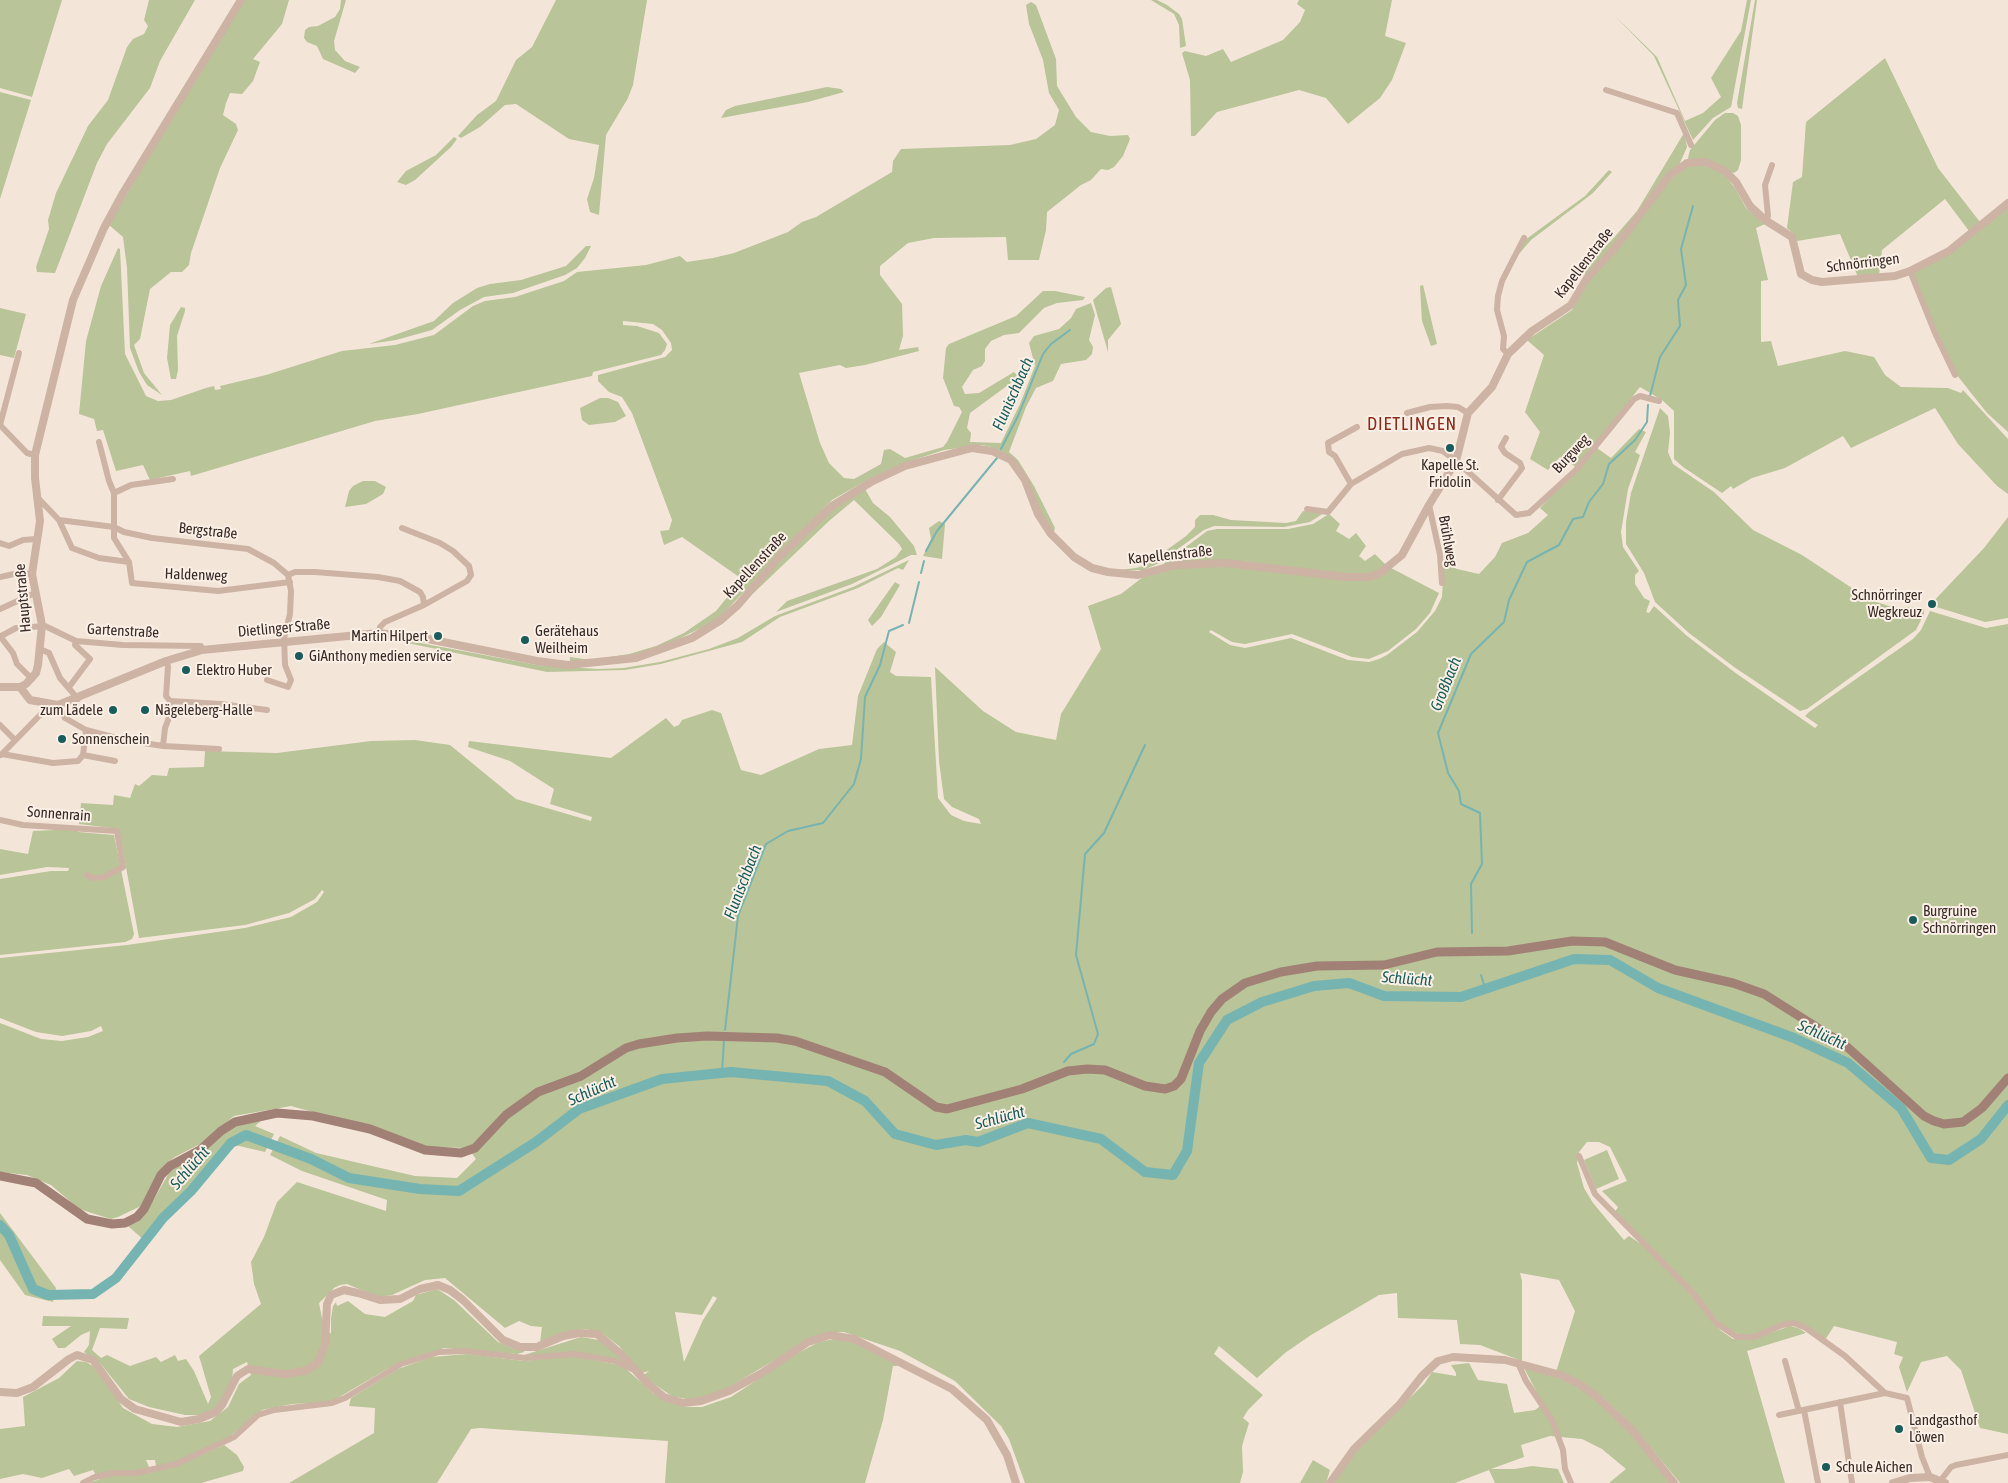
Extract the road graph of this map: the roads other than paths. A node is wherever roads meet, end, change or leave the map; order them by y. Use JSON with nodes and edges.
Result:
{"nodes":[{"id":1,"x":242,"y":0,"type":"edge"},
{"id":2,"x":1606,"y":90,"type":"dead end"},
{"id":3,"x":1691,"y":144,"type":"dead end"},
{"id":4,"x":1772,"y":165,"type":"dead end"},
{"id":5,"x":1669,"y":176,"type":"joint"},
{"id":6,"x":2008,"y":203,"type":"edge"},
{"id":7,"x":1766,"y":220,"type":"junction"},
{"id":8,"x":1524,"y":238,"type":"dead end"},
{"id":9,"x":1910,"y":272,"type":"junction"},
{"id":10,"x":19,"y":353,"type":"dead end"},
{"id":11,"x":1508,"y":354,"type":"junction"},
{"id":12,"x":1955,"y":375,"type":"dead end"},
{"id":13,"x":1659,"y":401,"type":"dead end"},
{"id":14,"x":1407,"y":413,"type":"dead end"},
{"id":15,"x":1468,"y":413,"type":"junction"},
{"id":16,"x":0,"y":426,"type":"edge"},
{"id":17,"x":1357,"y":428,"type":"dead end"},
{"id":18,"x":1506,"y":438,"type":"dead end"},
{"id":19,"x":99,"y":442,"type":"dead end"},
{"id":20,"x":35,"y":455,"type":"junction"},
{"id":21,"x":1456,"y":461,"type":"junction"},
{"id":22,"x":173,"y":479,"type":"dead end"},
{"id":23,"x":1351,"y":484,"type":"junction"},
{"id":24,"x":114,"y":493,"type":"junction"},
{"id":25,"x":38,"y":498,"type":"junction"},
{"id":26,"x":1498,"y":500,"type":"junction"},
{"id":27,"x":1428,"y":504,"type":"junction"},
{"id":28,"x":1307,"y":510,"type":"dead end"},
{"id":29,"x":59,"y":520,"type":"junction"},
{"id":30,"x":114,"y":527,"type":"junction"},
{"id":31,"x":402,"y":528,"type":"dead end"},
{"id":32,"x":36,"y":539,"type":"junction"},
{"id":33,"x":0,"y":543,"type":"edge"},
{"id":34,"x":129,"y":562,"type":"junction"},
{"id":35,"x":32,"y":574,"type":"junction"},
{"id":36,"x":0,"y":577,"type":"edge"},
{"id":37,"x":289,"y":579,"type":"junction"},
{"id":38,"x":1442,"y":583,"type":"dead end"},
{"id":39,"x":35,"y":593,"type":"junction"},
{"id":40,"x":424,"y":605,"type":"junction"},
{"id":41,"x":0,"y":609,"type":"edge"},
{"id":42,"x":42,"y":625,"type":"junction"},
{"id":43,"x":379,"y":633,"type":"junction"},
{"id":44,"x":0,"y":636,"type":"edge"},
{"id":45,"x":76,"y":640,"type":"junction"},
{"id":46,"x":285,"y":643,"type":"junction"},
{"id":47,"x":40,"y":649,"type":"junction"},
{"id":48,"x":202,"y":650,"type":"junction"},
{"id":49,"x":166,"y":661,"type":"junction"},
{"id":50,"x":594,"y":664,"type":"joint"},
{"id":51,"x":32,"y":679,"type":"junction"},
{"id":52,"x":267,"y":680,"type":"dead end"},
{"id":53,"x":0,"y":687,"type":"edge"},
{"id":54,"x":20,"y":687,"type":"junction"},
{"id":55,"x":70,"y":687,"type":"junction"},
{"id":56,"x":78,"y":699,"type":"junction"},
{"id":57,"x":170,"y":701,"type":"junction"},
{"id":58,"x":58,"y":705,"type":"junction"},
{"id":59,"x":267,"y":710,"type":"dead end"},
{"id":60,"x":40,"y":715,"type":"dead end"},
{"id":61,"x":0,"y":725,"type":"edge"},
{"id":62,"x":86,"y":730,"type":"junction"},
{"id":63,"x":15,"y":740,"type":"junction"},
{"id":64,"x":163,"y":746,"type":"junction"},
{"id":65,"x":219,"y":749,"type":"dead end"},
{"id":66,"x":1,"y":755,"type":"edge"},
{"id":67,"x":83,"y":755,"type":"junction"},
{"id":68,"x":115,"y":761,"type":"dead end"},
{"id":69,"x":0,"y":820,"type":"edge"},
{"id":70,"x":87,"y":875,"type":"dead end"},
{"id":71,"x":2008,"y":1078,"type":"edge"},
{"id":72,"x":1579,"y":1156,"type":"dead end"},
{"id":73,"x":0,"y":1176,"type":"edge"},
{"id":74,"x":1785,"y":1361,"type":"dead end"},
{"id":75,"x":1518,"y":1363,"type":"junction"},
{"id":76,"x":632,"y":1370,"type":"junction"},
{"id":77,"x":0,"y":1392,"type":"edge"},
{"id":78,"x":1885,"y":1393,"type":"junction"},
{"id":79,"x":1840,"y":1402,"type":"junction"},
{"id":80,"x":1802,"y":1411,"type":"junction"},
{"id":81,"x":1779,"y":1415,"type":"dead end"},
{"id":82,"x":2008,"y":1455,"type":"edge"},
{"id":83,"x":1930,"y":1477,"type":"junction"},
{"id":84,"x":1943,"y":1482,"type":"edge"},
{"id":85,"x":83,"y":1483,"type":"edge"},
{"id":86,"x":1016,"y":1483,"type":"edge"},
{"id":87,"x":1330,"y":1483,"type":"edge"},
{"id":88,"x":1570,"y":1483,"type":"edge"},
{"id":89,"x":1674,"y":1483,"type":"edge"},
{"id":90,"x":1818,"y":1483,"type":"edge"},
{"id":91,"x":1852,"y":1483,"type":"edge"},
{"id":92,"x":1893,"y":1483,"type":"edge"}],
"edges":[{"from":1,"to":20,"type":"street","name":"Hauptstraße"},
{"from":2,"to":3,"type":"street"},
{"from":4,"to":7,"type":"street"},
{"from":5,"to":7,"type":"street","name":"Schnörringen"},
{"from":5,"to":11,"type":"street","name":"Kapellenstraße"},
{"from":6,"to":9,"type":"street","name":"Schnörringen"},
{"from":7,"to":9,"type":"street","name":"Schnörringen"},
{"from":8,"to":11,"type":"street"},
{"from":9,"to":12,"type":"street"},
{"from":10,"to":16,"type":"street"},
{"from":11,"to":15,"type":"street","name":"Kapellenstraße"},
{"from":13,"to":26,"type":"street","name":"Burgweg"},
{"from":14,"to":15,"type":"street"},
{"from":15,"to":21,"type":"street","name":"Kapellenstraße"},
{"from":16,"to":20,"type":"street"},
{"from":17,"to":23,"type":"street"},
{"from":18,"to":26,"type":"street"},
{"from":19,"to":24,"type":"street"},
{"from":20,"to":25,"type":"street","name":"Hauptstraße"},
{"from":21,"to":23,"type":"street","name":"Burgweg"},
{"from":21,"to":26,"type":"street","name":"Burgweg"},
{"from":21,"to":27,"type":"street","name":"Kapellenstraße"},
{"from":22,"to":24,"type":"street"},
{"from":23,"to":28,"type":"street"},
{"from":24,"to":30,"type":"street"},
{"from":25,"to":29,"type":"street"},
{"from":25,"to":32,"type":"street","name":"Hauptstraße"},
{"from":27,"to":38,"type":"street","name":"Brühlweg"},
{"from":27,"to":50,"type":"street","name":"Kapellenstraße"},
{"from":29,"to":30,"type":"street","name":"Bergstraße"},
{"from":29,"to":34,"type":"street"},
{"from":30,"to":34,"type":"street"},
{"from":30,"to":37,"type":"street","name":"Bergstraße"},
{"from":31,"to":40,"type":"street"},
{"from":32,"to":33,"type":"street"},
{"from":32,"to":35,"type":"street","name":"Hauptstraße"},
{"from":34,"to":37,"type":"street","name":"Haldenweg"},
{"from":35,"to":36,"type":"street"},
{"from":35,"to":39,"type":"street","name":"Hauptstraße"},
{"from":37,"to":40,"type":"street","name":"Haldenweg"},
{"from":37,"to":46,"type":"street"},
{"from":39,"to":41,"type":"street"},
{"from":39,"to":42,"type":"street","name":"Hauptstraße"},
{"from":40,"to":43,"type":"street"},
{"from":42,"to":44,"type":"street"},
{"from":42,"to":45,"type":"street","name":"Gartenstraße"},
{"from":42,"to":47,"type":"street","name":"Hauptstraße"},
{"from":43,"to":46,"type":"street","name":"Dietlinger Straße"},
{"from":43,"to":50,"type":"street","name":"Dietlinger Straße"},
{"from":44,"to":51,"type":"street"},
{"from":45,"to":48,"type":"street","name":"Gartenstraße"},
{"from":45,"to":55,"type":"street"},
{"from":46,"to":48,"type":"street","name":"Dietlinger Straße"},
{"from":46,"to":52,"type":"street"},
{"from":47,"to":51,"type":"street","name":"Hauptstraße"},
{"from":47,"to":55,"type":"street","name":"Hauptstraße"},
{"from":48,"to":49,"type":"street","name":"Dietlinger Straße"},
{"from":49,"to":56,"type":"street","name":"Dietlinger Straße"},
{"from":49,"to":57,"type":"street"},
{"from":51,"to":54,"type":"street"},
{"from":53,"to":54,"type":"street"},
{"from":54,"to":58,"type":"street","name":"Dietlinger Straße"},
{"from":55,"to":56,"type":"street","name":"Hauptstraße"},
{"from":56,"to":58,"type":"street","name":"Dietlinger Straße"},
{"from":57,"to":59,"type":"street"},
{"from":57,"to":64,"type":"street"},
{"from":58,"to":62,"type":"street"},
{"from":60,"to":63,"type":"street"},
{"from":61,"to":63,"type":"street"},
{"from":62,"to":64,"type":"street"},
{"from":62,"to":67,"type":"street"},
{"from":63,"to":66,"type":"street"},
{"from":64,"to":65,"type":"street"},
{"from":66,"to":67,"type":"street"},
{"from":67,"to":68,"type":"street"},
{"from":69,"to":70,"type":"street","name":"Sonnenrain"},
{"from":71,"to":73,"type":"main road"},
{"from":72,"to":78,"type":"street"},
{"from":74,"to":80,"type":"street"},
{"from":75,"to":87,"type":"street"},
{"from":75,"to":88,"type":"street"},
{"from":75,"to":89,"type":"street"},
{"from":76,"to":77,"type":"street"},
{"from":76,"to":85,"type":"street"},
{"from":76,"to":86,"type":"street"},
{"from":78,"to":79,"type":"street"},
{"from":78,"to":83,"type":"street"},
{"from":79,"to":80,"type":"street"},
{"from":79,"to":91,"type":"street"},
{"from":80,"to":81,"type":"street"},
{"from":80,"to":90,"type":"street"},
{"from":82,"to":84,"type":"street"},
{"from":83,"to":84,"type":"street"},
{"from":83,"to":92,"type":"street"}]}
